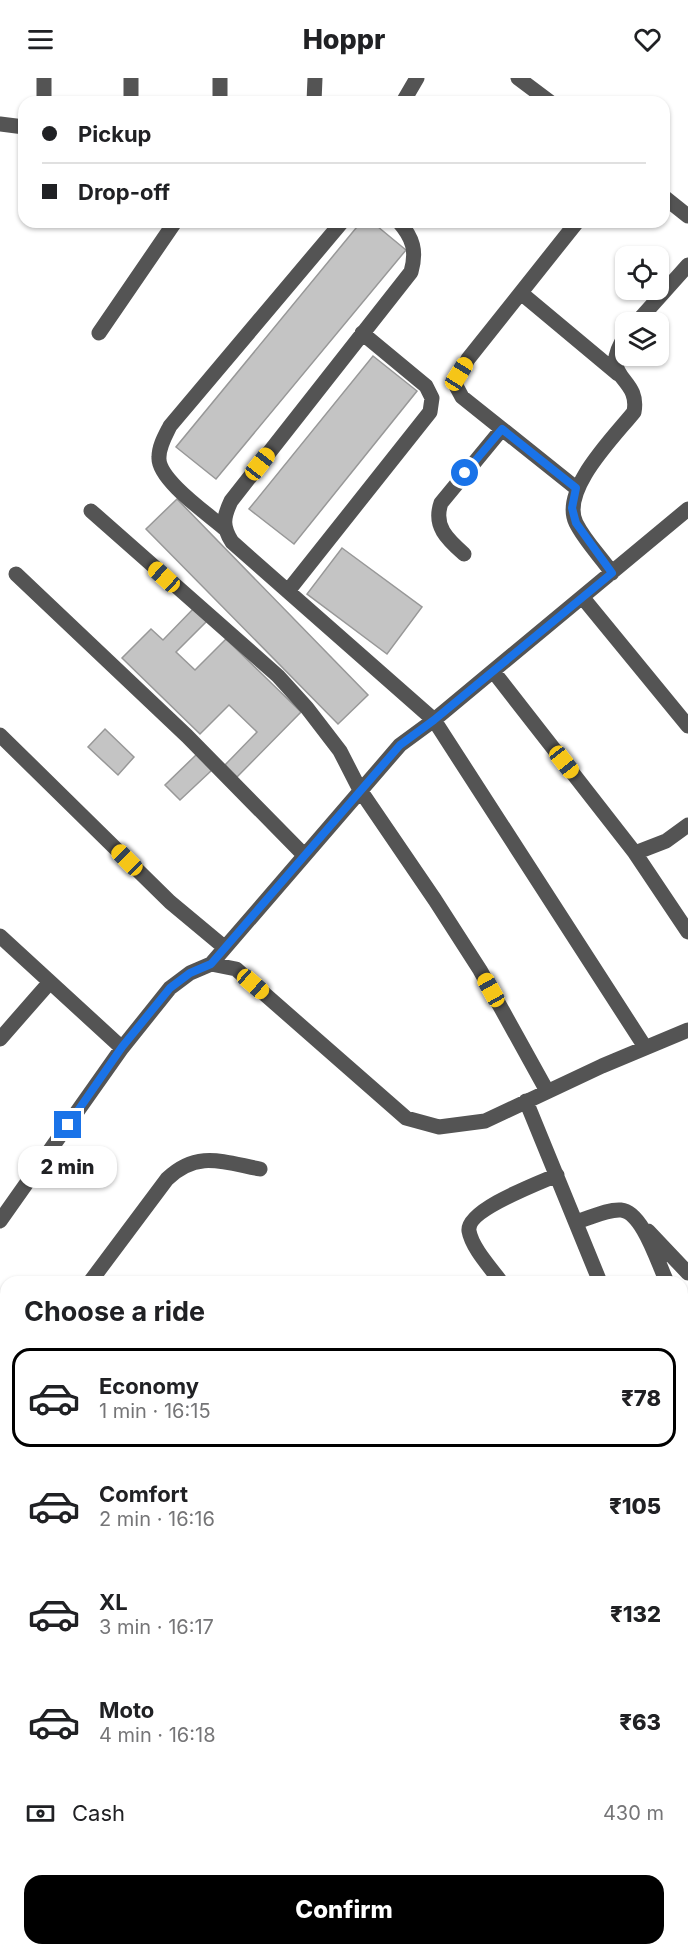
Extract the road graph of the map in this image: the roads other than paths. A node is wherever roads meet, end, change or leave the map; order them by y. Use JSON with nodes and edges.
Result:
{"nodes":[{"id":1,"x":44,"y":78,"type":"edge"},
{"id":2,"x":131,"y":78,"type":"edge"},
{"id":3,"x":220,"y":78,"type":"edge"},
{"id":4,"x":315,"y":78,"type":"edge"},
{"id":5,"x":417,"y":78,"type":"edge"},
{"id":6,"x":518,"y":78,"type":"edge"},
{"id":7,"x":44,"y":96,"type":"edge"},
{"id":8,"x":131,"y":96,"type":"edge"},
{"id":9,"x":220,"y":96,"type":"edge"},
{"id":10,"x":314,"y":96,"type":"edge"},
{"id":11,"x":406,"y":96,"type":"edge"},
{"id":12,"x":542,"y":96,"type":"edge"},
{"id":13,"x":0,"y":124,"type":"edge"},
{"id":14,"x":18,"y":126,"type":"edge"},
{"id":15,"x":670,"y":201,"type":"edge"},
{"id":16,"x":688,"y":216,"type":"edge"},
{"id":17,"x":171,"y":228,"type":"edge"},
{"id":18,"x":337,"y":228,"type":"edge"},
{"id":19,"x":403,"y":228,"type":"edge"},
{"id":20,"x":572,"y":228,"type":"edge"},
{"id":21,"x":688,"y":265,"type":"edge"},
{"id":22,"x":521,"y":292,"type":"junction"},
{"id":23,"x":646,"y":312,"type":"edge"},
{"id":24,"x":99,"y":333,"type":"dead end"},
{"id":25,"x":362,"y":333,"type":"junction"},
{"id":26,"x":615,"y":366,"type":"edge"},
{"id":27,"x":618,"y":374,"type":"junction"},
{"id":28,"x":502,"y":429,"type":"junction"},
{"id":29,"x":576,"y":488,"type":"junction"},
{"id":30,"x":688,"y":509,"type":"edge"},
{"id":31,"x":91,"y":511,"type":"dead end"},
{"id":32,"x":224,"y":528,"type":"junction"},
{"id":33,"x":464,"y":554,"type":"dead end"},
{"id":34,"x":612,"y":573,"type":"junction"},
{"id":35,"x":16,"y":574,"type":"dead end"},
{"id":36,"x":288,"y":591,"type":"junction"},
{"id":37,"x":583,"y":598,"type":"junction"},
{"id":38,"x":493,"y":671,"type":"junction"},
{"id":39,"x":434,"y":720,"type":"junction"},
{"id":40,"x":688,"y":726,"type":"edge"},
{"id":41,"x":0,"y":735,"type":"edge"},
{"id":42,"x":360,"y":790,"type":"junction"},
{"id":43,"x":688,"y":825,"type":"edge"},
{"id":44,"x":635,"y":853,"type":"junction"},
{"id":45,"x":303,"y":855,"type":"junction"},
{"id":46,"x":687,"y":927,"type":"edge"},
{"id":47,"x":0,"y":936,"type":"edge"},
{"id":48,"x":224,"y":947,"type":"junction"},
{"id":49,"x":211,"y":964,"type":"junction"},
{"id":50,"x":50,"y":981,"type":"junction"},
{"id":51,"x":688,"y":1030,"type":"edge"},
{"id":52,"x":0,"y":1039,"type":"edge"},
{"id":53,"x":122,"y":1047,"type":"junction"},
{"id":54,"x":645,"y":1047,"type":"junction"},
{"id":55,"x":547,"y":1091,"type":"junction"},
{"id":56,"x":526,"y":1101,"type":"junction"},
{"id":57,"x":260,"y":1169,"type":"dead end"},
{"id":58,"x":556,"y":1175,"type":"junction"},
{"id":59,"x":0,"y":1221,"type":"edge"},
{"id":60,"x":576,"y":1222,"type":"junction"},
{"id":61,"x":640,"y":1222,"type":"junction"},
{"id":62,"x":688,"y":1273,"type":"edge"},
{"id":63,"x":94,"y":1276,"type":"edge"},
{"id":64,"x":497,"y":1276,"type":"edge"},
{"id":65,"x":598,"y":1276,"type":"edge"},
{"id":66,"x":664,"y":1276,"type":"edge"}],
"edges":[{"from":1,"to":7,"type":"street"},
{"from":2,"to":8,"type":"street"},
{"from":3,"to":9,"type":"street"},
{"from":4,"to":10,"type":"street"},
{"from":5,"to":11,"type":"street"},
{"from":6,"to":12,"type":"street"},
{"from":13,"to":14,"type":"street"},
{"from":15,"to":16,"type":"street"},
{"from":17,"to":24,"type":"street"},
{"from":18,"to":32,"type":"street"},
{"from":19,"to":25,"type":"street"},
{"from":20,"to":22,"type":"street"},
{"from":21,"to":23,"type":"street"},
{"from":22,"to":27,"type":"street"},
{"from":22,"to":28,"type":"street"},
{"from":25,"to":32,"type":"street"},
{"from":25,"to":36,"type":"street"},
{"from":26,"to":27,"type":"street"},
{"from":27,"to":29,"type":"street"},
{"from":28,"to":29,"type":"street"},
{"from":28,"to":33,"type":"street"},
{"from":29,"to":34,"type":"street"},
{"from":30,"to":34,"type":"street"},
{"from":31,"to":42,"type":"street"},
{"from":32,"to":36,"type":"street"},
{"from":34,"to":37,"type":"street"},
{"from":35,"to":45,"type":"street"},
{"from":36,"to":39,"type":"street"},
{"from":37,"to":38,"type":"street"},
{"from":37,"to":40,"type":"street"},
{"from":38,"to":39,"type":"street"},
{"from":38,"to":44,"type":"street"},
{"from":39,"to":42,"type":"street"},
{"from":39,"to":54,"type":"street"},
{"from":41,"to":48,"type":"street"},
{"from":42,"to":45,"type":"street"},
{"from":42,"to":55,"type":"street"},
{"from":43,"to":44,"type":"street"},
{"from":44,"to":46,"type":"street"},
{"from":45,"to":48,"type":"street"},
{"from":47,"to":50,"type":"street"},
{"from":48,"to":49,"type":"street"},
{"from":49,"to":53,"type":"street"},
{"from":49,"to":56,"type":"street"},
{"from":50,"to":52,"type":"street"},
{"from":50,"to":53,"type":"street"},
{"from":51,"to":54,"type":"street"},
{"from":53,"to":59,"type":"street"},
{"from":54,"to":55,"type":"street"},
{"from":55,"to":56,"type":"street"},
{"from":56,"to":58,"type":"street"},
{"from":57,"to":63,"type":"street"},
{"from":58,"to":60,"type":"street"},
{"from":58,"to":64,"type":"street"},
{"from":60,"to":61,"type":"street"},
{"from":60,"to":65,"type":"street"},
{"from":61,"to":62,"type":"street"},
{"from":61,"to":66,"type":"street"}]}
